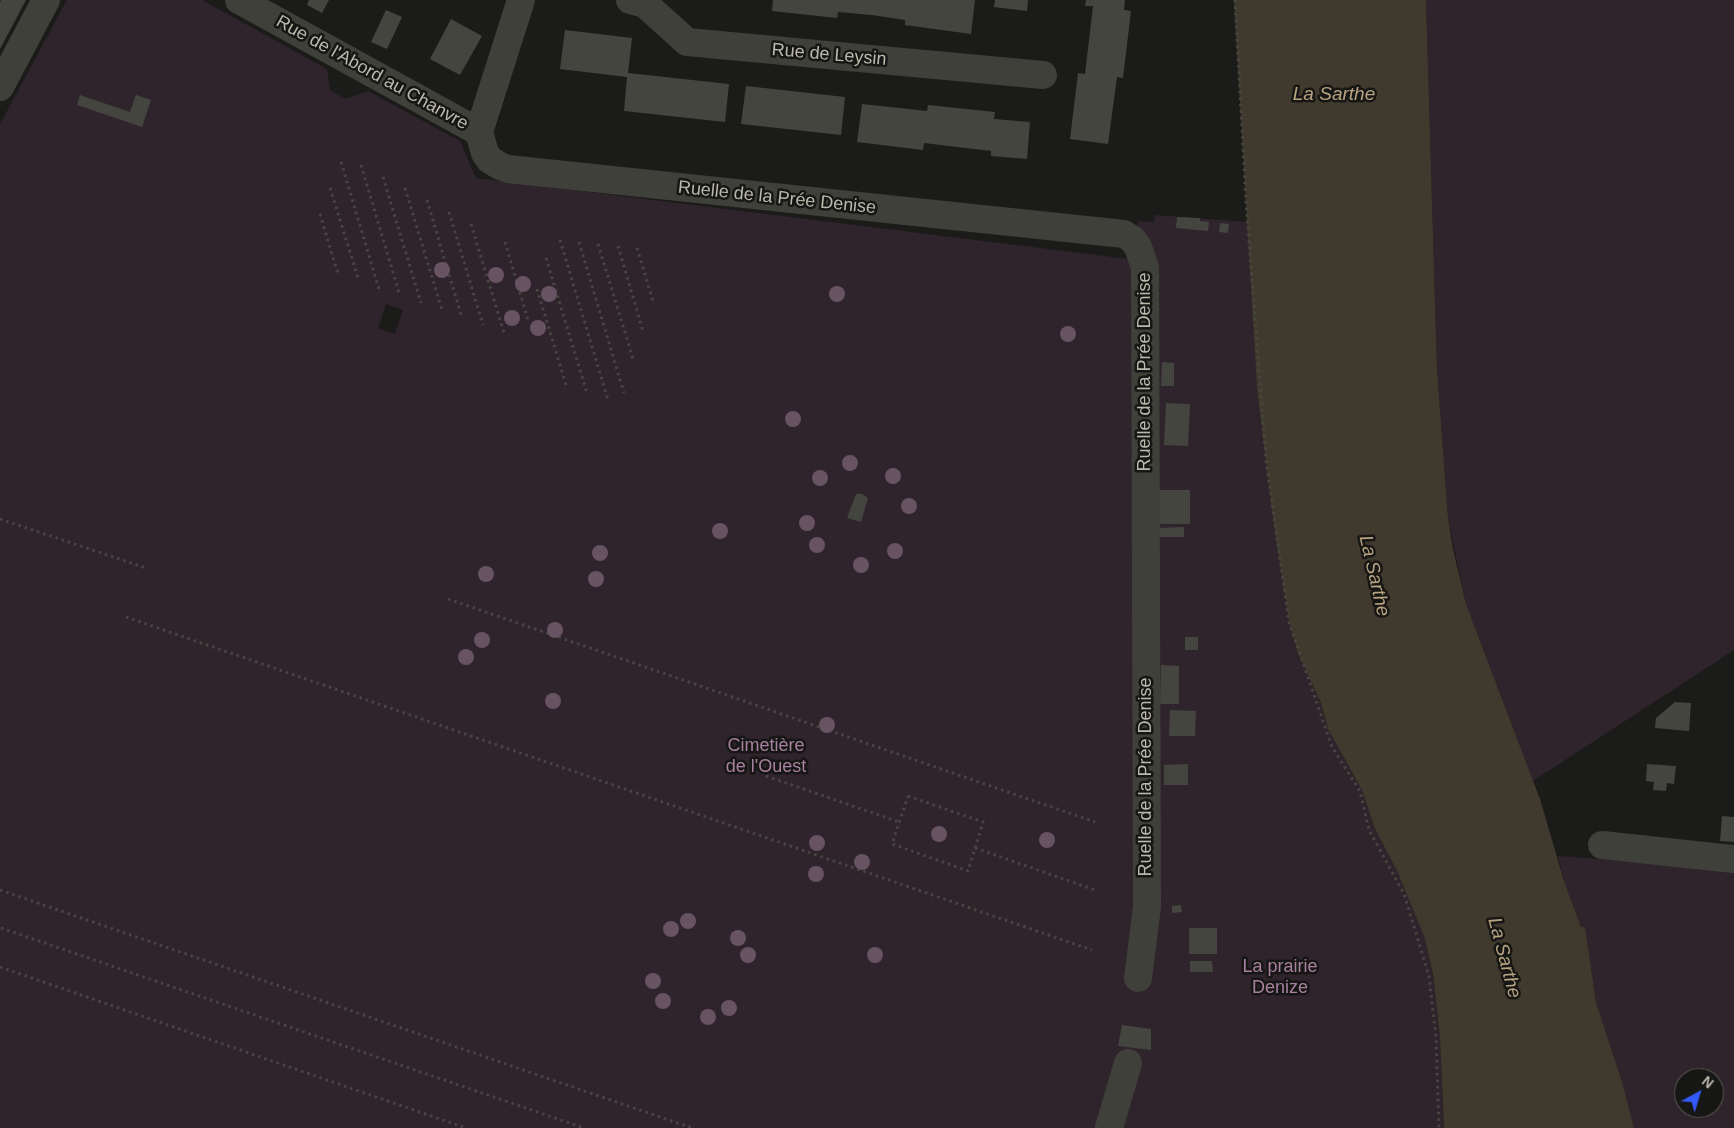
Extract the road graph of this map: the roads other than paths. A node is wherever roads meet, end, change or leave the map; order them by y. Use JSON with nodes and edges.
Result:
{"nodes":[{"id":1,"x":46,"y":0,"type":"edge"},
{"id":2,"x":238,"y":0,"type":"edge"},
{"id":3,"x":521,"y":0,"type":"edge"},
{"id":4,"x":630,"y":0,"type":"edge"},
{"id":5,"x":1043,"y":76,"type":"dead end"},
{"id":6,"x":0,"y":87,"type":"edge"},
{"id":7,"x":479,"y":132,"type":"junction"},
{"id":8,"x":1602,"y":845,"type":"dead end"},
{"id":9,"x":1734,"y":859,"type":"edge"},
{"id":10,"x":1138,"y":978,"type":"dead end"},
{"id":11,"x":1128,"y":1063,"type":"dead end"},
{"id":12,"x":1110,"y":1128,"type":"edge"}],
"edges":[{"from":1,"to":6,"type":"street"},
{"from":2,"to":7,"type":"street","name":"Rue de l'Abord au Chanvre"},
{"from":3,"to":7,"type":"street"},
{"from":4,"to":5,"type":"street","name":"Rue de Leysin"},
{"from":7,"to":10,"type":"street","name":"Ruelle de la Prée Denise"},
{"from":8,"to":9,"type":"street"},
{"from":11,"to":12,"type":"street"}]}
